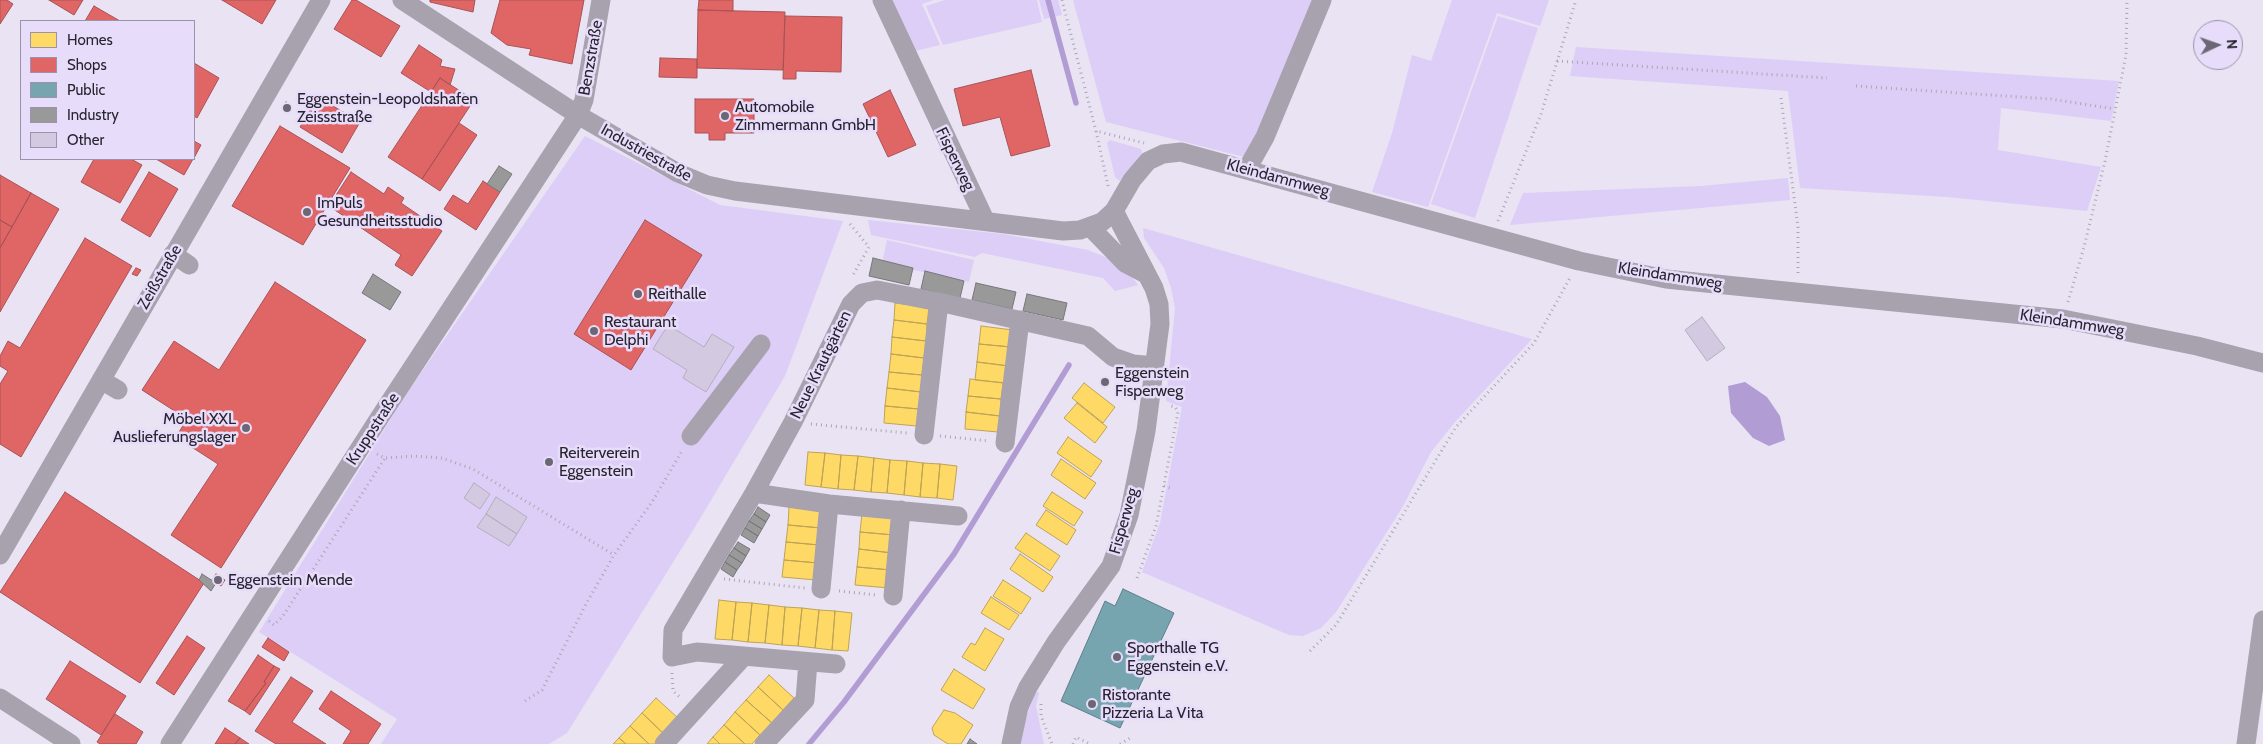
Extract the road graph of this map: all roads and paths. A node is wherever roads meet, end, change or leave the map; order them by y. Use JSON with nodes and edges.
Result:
{"nodes":[{"id":1,"x":321,"y":0,"type":"edge"},
{"id":2,"x":402,"y":0,"type":"edge"},
{"id":3,"x":601,"y":0,"type":"edge"},
{"id":4,"x":882,"y":0,"type":"edge"},
{"id":5,"x":1062,"y":0,"type":"edge"},
{"id":6,"x":1322,"y":0,"type":"edge"},
{"id":7,"x":1576,"y":0,"type":"edge"},
{"id":8,"x":2127,"y":0,"type":"edge"},
{"id":9,"x":1557,"y":61,"type":"junction"},
{"id":10,"x":1827,"y":78,"type":"dead end"},
{"id":11,"x":1856,"y":86,"type":"dead end"},
{"id":12,"x":1781,"y":98,"type":"dead end"},
{"id":13,"x":2115,"y":109,"type":"junction"},
{"id":14,"x":578,"y":115,"type":"junction"},
{"id":15,"x":1096,"y":131,"type":"junction"},
{"id":16,"x":1153,"y":145,"type":"dead end"},
{"id":17,"x":1247,"y":169,"type":"junction"},
{"id":18,"x":836,"y":203,"type":"junction"},
{"id":19,"x":1114,"y":211,"type":"junction"},
{"id":20,"x":985,"y":220,"type":"junction"},
{"id":21,"x":1091,"y":228,"type":"junction"},
{"id":22,"x":1491,"y":237,"type":"junction"},
{"id":23,"x":173,"y":254,"type":"junction"},
{"id":24,"x":1579,"y":261,"type":"junction"},
{"id":25,"x":190,"y":265,"type":"dead end"},
{"id":26,"x":1146,"y":274,"type":"junction"},
{"id":27,"x":1796,"y":292,"type":"junction"},
{"id":28,"x":862,"y":293,"type":"junction"},
{"id":29,"x":939,"y":302,"type":"junction"},
{"id":30,"x":2063,"y":319,"type":"junction"},
{"id":31,"x":1020,"y":320,"type":"junction"},
{"id":32,"x":761,"y":344,"type":"dead end"},
{"id":33,"x":2263,"y":363,"type":"edge"},
{"id":34,"x":1155,"y":366,"type":"junction"},
{"id":35,"x":101,"y":380,"type":"junction"},
{"id":36,"x":118,"y":390,"type":"dead end"},
{"id":37,"x":1150,"y":401,"type":"junction"},
{"id":38,"x":793,"y":422,"type":"junction"},
{"id":39,"x":924,"y":435,"type":"junction"},
{"id":40,"x":691,"y":436,"type":"joint"},
{"id":41,"x":1005,"y":442,"type":"joint"},
{"id":42,"x":362,"y":445,"type":"junction"},
{"id":43,"x":385,"y":458,"type":"junction"},
{"id":44,"x":1164,"y":486,"type":"junction"},
{"id":45,"x":1173,"y":489,"type":"dead end"},
{"id":46,"x":754,"y":493,"type":"junction"},
{"id":47,"x":829,"y":504,"type":"junction"},
{"id":48,"x":901,"y":510,"type":"junction"},
{"id":49,"x":958,"y":516,"type":"dead end"},
{"id":50,"x":0,"y":554,"type":"edge"},
{"id":51,"x":614,"y":555,"type":"junction"},
{"id":52,"x":704,"y":577,"type":"junction"},
{"id":53,"x":1137,"y":578,"type":"dead end"},
{"id":54,"x":822,"y":589,"type":"junction"},
{"id":55,"x":893,"y":596,"type":"joint"},
{"id":56,"x":283,"y":616,"type":"dead end"},
{"id":57,"x":2263,"y":620,"type":"edge"},
{"id":58,"x":1310,"y":651,"type":"dead end"},
{"id":59,"x":744,"y":656,"type":"junction"},
{"id":60,"x":672,"y":657,"type":"junction"},
{"id":61,"x":808,"y":662,"type":"junction"},
{"id":62,"x":836,"y":664,"type":"dead end"},
{"id":63,"x":0,"y":698,"type":"edge"},
{"id":64,"x":1042,"y":700,"type":"dead end"},
{"id":65,"x":525,"y":701,"type":"dead end"},
{"id":66,"x":695,"y":710,"type":"junction"},
{"id":67,"x":1132,"y":737,"type":"dead end"},
{"id":68,"x":72,"y":744,"type":"edge"},
{"id":69,"x":170,"y":744,"type":"edge"},
{"id":70,"x":664,"y":744,"type":"edge"},
{"id":71,"x":764,"y":744,"type":"edge"},
{"id":72,"x":1011,"y":744,"type":"edge"},
{"id":73,"x":1052,"y":744,"type":"edge"},
{"id":74,"x":1073,"y":744,"type":"edge"},
{"id":75,"x":1090,"y":744,"type":"edge"},
{"id":76,"x":1120,"y":744,"type":"edge"},
{"id":77,"x":2246,"y":744,"type":"edge"}],
"edges":[{"from":1,"to":23,"type":"street","name":"Zeißstraße"},
{"from":2,"to":14,"type":"street","name":"Industriestraße"},
{"from":3,"to":14,"type":"street","name":"Benzstraße"},
{"from":4,"to":20,"type":"street","name":"Fisperweg"},
{"from":5,"to":15,"type":"path"},
{"from":6,"to":17,"type":"street"},
{"from":7,"to":9,"type":"path"},
{"from":8,"to":13,"type":"path"},
{"from":9,"to":10,"type":"path"},
{"from":9,"to":22,"type":"path"},
{"from":11,"to":13,"type":"path"},
{"from":12,"to":27,"type":"path"},
{"from":13,"to":30,"type":"path"},
{"from":14,"to":18,"type":"street","name":"Industriestraße"},
{"from":14,"to":42,"type":"street","name":"Kruppstraße"},
{"from":15,"to":16,"type":"path"},
{"from":15,"to":19,"type":"path"},
{"from":17,"to":19,"type":"street","name":"Kleindammweg"},
{"from":17,"to":22,"type":"street","name":"Kleindammweg"},
{"from":18,"to":20,"type":"street","name":"Industriestraße"},
{"from":18,"to":28,"type":"path"},
{"from":19,"to":21,"type":"street"},
{"from":19,"to":26,"type":"street","name":"Fisperweg"},
{"from":20,"to":21,"type":"street"},
{"from":21,"to":26,"type":"street"},
{"from":22,"to":24,"type":"street","name":"Kleindammweg"},
{"from":23,"to":25,"type":"street"},
{"from":23,"to":35,"type":"street","name":"Zeißstraße"},
{"from":24,"to":27,"type":"street","name":"Kleindammweg"},
{"from":24,"to":58,"type":"path"},
{"from":26,"to":34,"type":"street","name":"Fisperweg"},
{"from":27,"to":30,"type":"street","name":"Kleindammweg"},
{"from":28,"to":29,"type":"street","name":"Neue Krautgärten"},
{"from":28,"to":38,"type":"street","name":"Neue Krautgärten"},
{"from":29,"to":31,"type":"street","name":"Neue Krautgärten"},
{"from":29,"to":39,"type":"street"},
{"from":30,"to":33,"type":"street","name":"Kleindammweg"},
{"from":31,"to":34,"type":"street","name":"Neue Krautgärten"},
{"from":31,"to":41,"type":"street"},
{"from":32,"to":40,"type":"street"},
{"from":34,"to":37,"type":"street","name":"Fisperweg"},
{"from":35,"to":36,"type":"street"},
{"from":35,"to":50,"type":"street","name":"Zeißstraße"},
{"from":37,"to":44,"type":"path"},
{"from":37,"to":72,"type":"street","name":"Fisperweg"},
{"from":38,"to":39,"type":"path"},
{"from":38,"to":46,"type":"street","name":"Neue Krautgärten"},
{"from":39,"to":41,"type":"path"},
{"from":40,"to":51,"type":"path"},
{"from":42,"to":43,"type":"path"},
{"from":42,"to":69,"type":"street","name":"Kruppstraße"},
{"from":43,"to":51,"type":"path"},
{"from":43,"to":56,"type":"path"},
{"from":44,"to":45,"type":"path"},
{"from":44,"to":53,"type":"path"},
{"from":46,"to":47,"type":"street"},
{"from":46,"to":52,"type":"street","name":"Neue Krautgärten"},
{"from":47,"to":48,"type":"street"},
{"from":47,"to":54,"type":"street"},
{"from":48,"to":49,"type":"street"},
{"from":48,"to":55,"type":"street"},
{"from":51,"to":65,"type":"path"},
{"from":52,"to":54,"type":"path"},
{"from":52,"to":60,"type":"street","name":"Neue Krautgärten"},
{"from":54,"to":55,"type":"path"},
{"from":57,"to":77,"type":"street"},
{"from":59,"to":60,"type":"street"},
{"from":59,"to":61,"type":"street"},
{"from":59,"to":66,"type":"street"},
{"from":60,"to":66,"type":"path"},
{"from":61,"to":62,"type":"street"},
{"from":61,"to":71,"type":"street"},
{"from":63,"to":68,"type":"street"},
{"from":64,"to":73,"type":"path"},
{"from":66,"to":70,"type":"street"},
{"from":67,"to":76,"type":"path"},
{"from":74,"to":75,"type":"path"}]}
